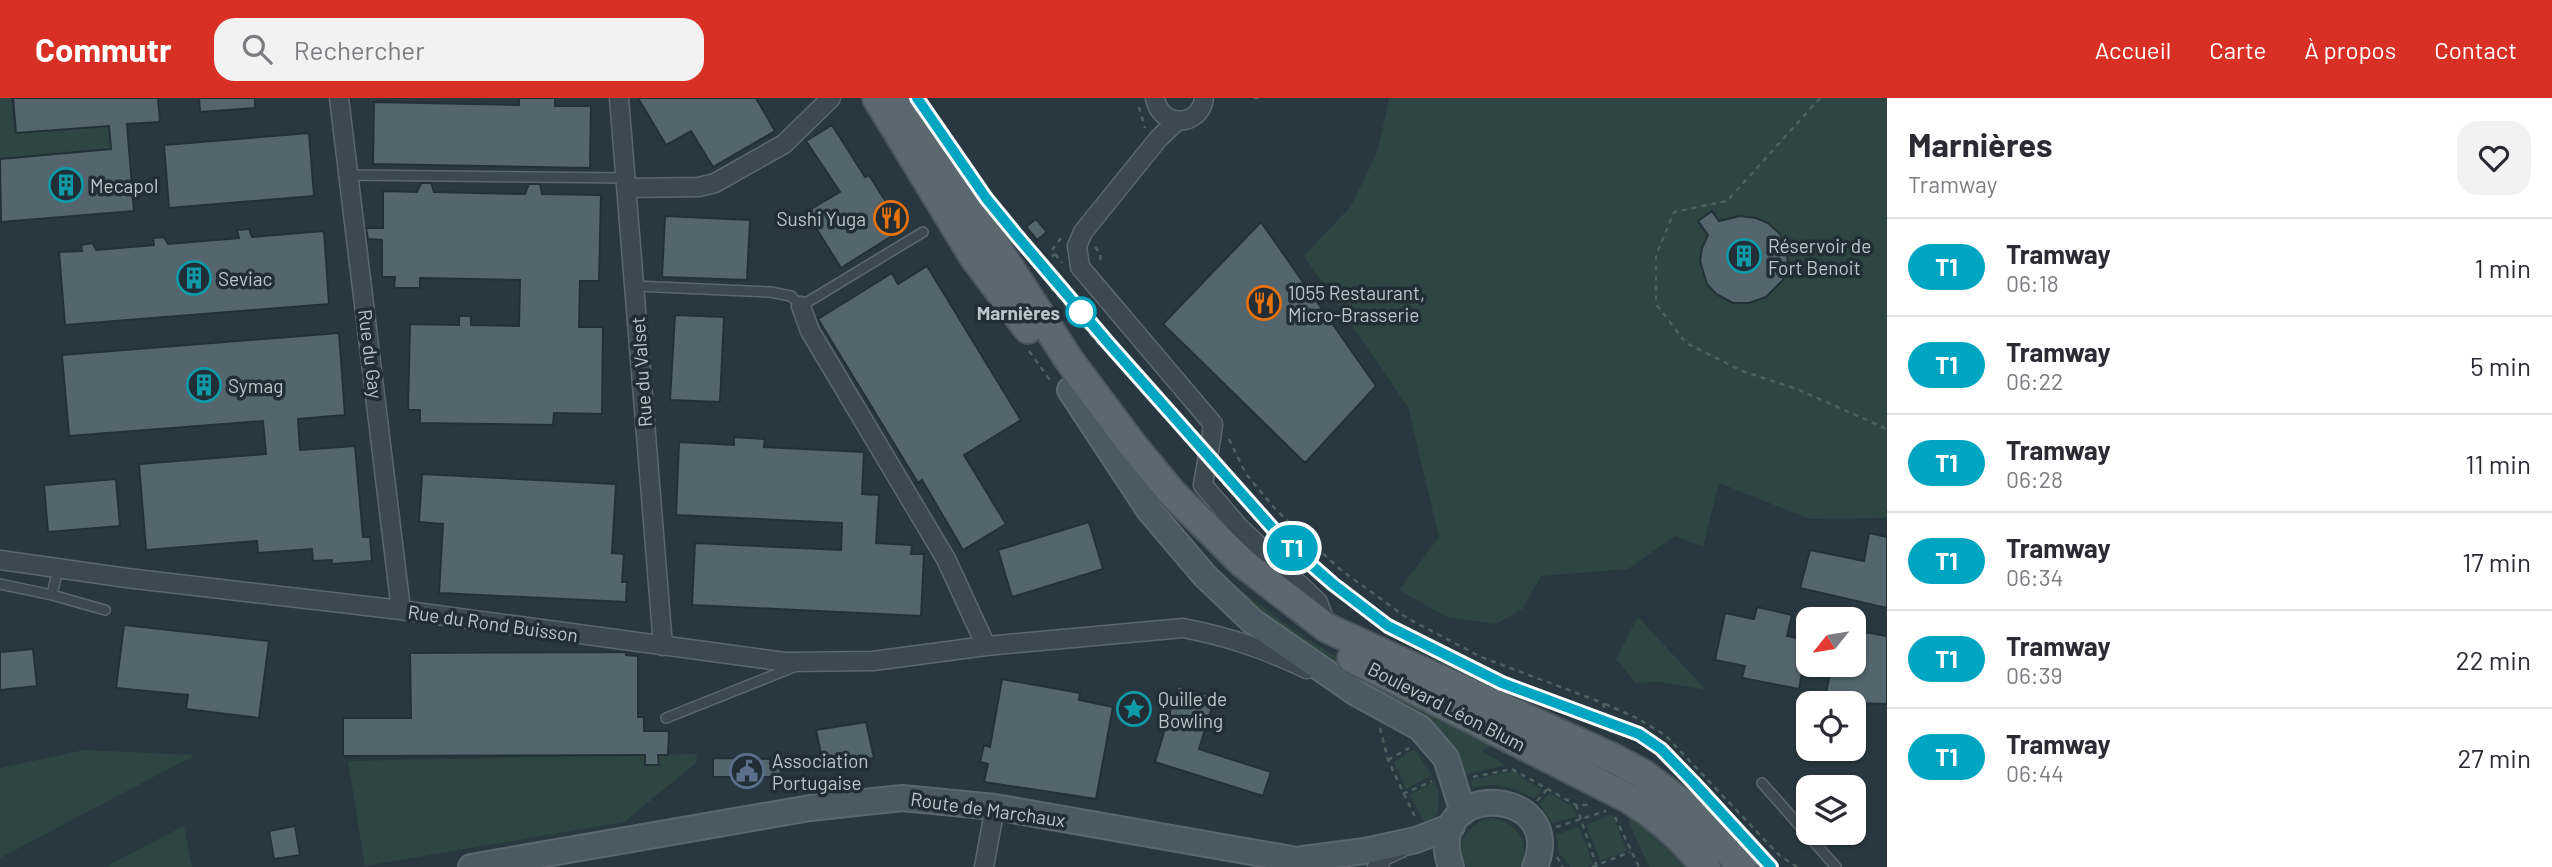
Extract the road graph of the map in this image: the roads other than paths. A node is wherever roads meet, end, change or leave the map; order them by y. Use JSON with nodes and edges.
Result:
{"nodes":[{"id":1,"x":339,"y":98,"type":"edge"},
{"id":2,"x":619,"y":98,"type":"edge"},
{"id":3,"x":877,"y":98,"type":"edge"},
{"id":4,"x":900,"y":98,"type":"edge"},
{"id":5,"x":1156,"y":98,"type":"edge"},
{"id":6,"x":1203,"y":98,"type":"edge"},
{"id":7,"x":831,"y":99,"type":"edge"},
{"id":8,"x":1177,"y":121,"type":"junction"},
{"id":9,"x":348,"y":175,"type":"junction"},
{"id":10,"x":627,"y":183,"type":"junction"},
{"id":11,"x":923,"y":232,"type":"dead end"},
{"id":12,"x":635,"y":286,"type":"junction"},
{"id":13,"x":801,"y":306,"type":"junction"},
{"id":14,"x":1070,"y":390,"type":"junction"},
{"id":15,"x":0,"y":560,"type":"edge"},
{"id":16,"x":58,"y":568,"type":"junction"},
{"id":17,"x":0,"y":584,"type":"edge"},
{"id":18,"x":52,"y":594,"type":"junction"},
{"id":19,"x":105,"y":610,"type":"dead end"},
{"id":20,"x":401,"y":610,"type":"junction"},
{"id":21,"x":1327,"y":628,"type":"junction"},
{"id":22,"x":663,"y":646,"type":"junction"},
{"id":23,"x":986,"y":646,"type":"junction"},
{"id":24,"x":808,"y":662,"type":"junction"},
{"id":25,"x":1356,"y":693,"type":"junction"},
{"id":26,"x":666,"y":718,"type":"dead end"},
{"id":27,"x":1762,"y":783,"type":"dead end"},
{"id":28,"x":995,"y":807,"type":"junction"},
{"id":29,"x":1457,"y":819,"type":"junction"},
{"id":30,"x":1418,"y":834,"type":"junction"},
{"id":31,"x":1297,"y":860,"type":"junction"},
{"id":32,"x":1540,"y":864,"type":"edge"},
{"id":33,"x":471,"y":867,"type":"edge"},
{"id":34,"x":984,"y":867,"type":"edge"},
{"id":35,"x":1324,"y":867,"type":"edge"},
{"id":36,"x":1377,"y":867,"type":"edge"},
{"id":37,"x":1451,"y":867,"type":"edge"},
{"id":38,"x":1706,"y":867,"type":"edge"},
{"id":39,"x":1718,"y":867,"type":"edge"},
{"id":40,"x":1743,"y":867,"type":"edge"},
{"id":41,"x":1836,"y":867,"type":"edge"}],
"edges":[{"from":1,"to":9,"type":"street","name":"Rue du Gay"},
{"from":2,"to":10,"type":"street","name":"Rue du Valset"},
{"from":3,"to":14,"type":"main road","name":"Boulevard Léon Blum"},
{"from":4,"to":21,"type":"main road"},
{"from":5,"to":8,"type":"street"},
{"from":6,"to":8,"type":"street"},
{"from":7,"to":10,"type":"street"},
{"from":8,"to":21,"type":"street"},
{"from":9,"to":10,"type":"lane"},
{"from":9,"to":20,"type":"street","name":"Rue du Gay"},
{"from":10,"to":12,"type":"street","name":"Rue du Valset"},
{"from":11,"to":13,"type":"lane"},
{"from":12,"to":13,"type":"lane"},
{"from":12,"to":22,"type":"street","name":"Rue du Valset"},
{"from":13,"to":23,"type":"street"},
{"from":14,"to":25,"type":"main road"},
{"from":14,"to":38,"type":"main road","name":"Boulevard Léon Blum"},
{"from":15,"to":16,"type":"street","name":"Rue du Rond Buisson"},
{"from":16,"to":18,"type":"lane"},
{"from":16,"to":20,"type":"street","name":"Rue du Rond Buisson"},
{"from":17,"to":18,"type":"lane"},
{"from":18,"to":19,"type":"lane"},
{"from":20,"to":22,"type":"street","name":"Rue du Rond Buisson"},
{"from":21,"to":39,"type":"main road","name":"Boulevard Léon Blum"},
{"from":21,"to":40,"type":"main road"},
{"from":22,"to":24,"type":"street","name":"Rue du Rond Buisson"},
{"from":23,"to":24,"type":"street","name":"Rue du Rond Buisson"},
{"from":23,"to":25,"type":"street","name":"Rue du Rond Buisson"},
{"from":24,"to":26,"type":"lane"},
{"from":25,"to":29,"type":"main road"},
{"from":27,"to":41,"type":"lane"},
{"from":28,"to":31,"type":"main road","name":"Route de Marchaux"},
{"from":28,"to":33,"type":"main road","name":"Route de Marchaux"},
{"from":28,"to":34,"type":"street"},
{"from":29,"to":30,"type":"main road","name":"Route de Marchaux"},
{"from":29,"to":32,"type":"main road","name":"Route de Marchaux"},
{"from":29,"to":37,"type":"main road"},
{"from":30,"to":31,"type":"main road","name":"Route de Marchaux"},
{"from":30,"to":36,"type":"street"},
{"from":31,"to":35,"type":"main road","name":"Route de Marchaux"}]}
